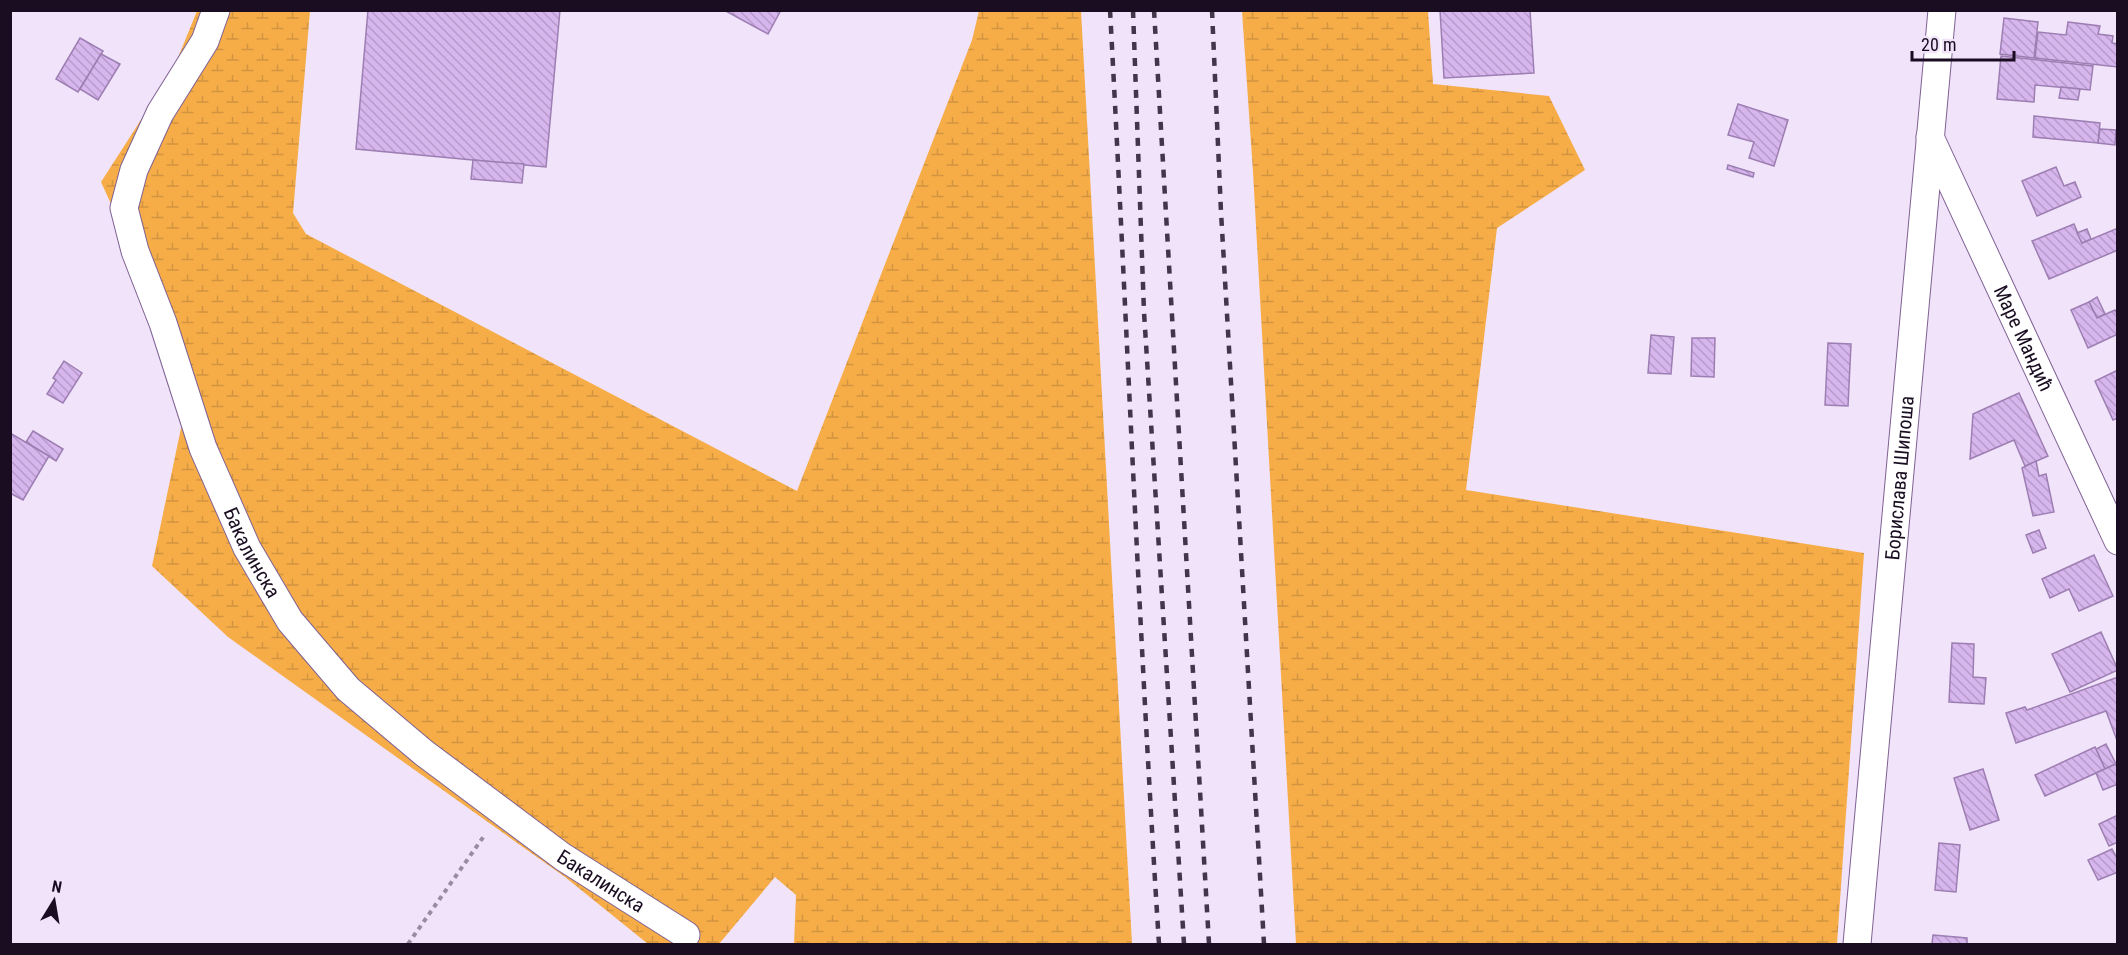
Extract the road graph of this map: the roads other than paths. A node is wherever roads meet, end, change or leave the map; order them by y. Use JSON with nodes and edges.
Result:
{"nodes":[{"id":1,"x":216,"y":10,"type":"edge"},
{"id":2,"x":1942,"y":10,"type":"edge"},
{"id":3,"x":1930,"y":136,"type":"junction"},
{"id":4,"x":2118,"y":541,"type":"edge"},
{"id":5,"x":686,"y":934,"type":"dead end"},
{"id":6,"x":1857,"y":945,"type":"edge"}],
"edges":[{"from":1,"to":5,"type":"street","name":"Бакалинска"},
{"from":2,"to":3,"type":"street","name":"Борислава Шипоша"},
{"from":3,"to":4,"type":"street","name":"Маре Мандић"},
{"from":3,"to":6,"type":"street","name":"Борислава Шипоша"}]}
